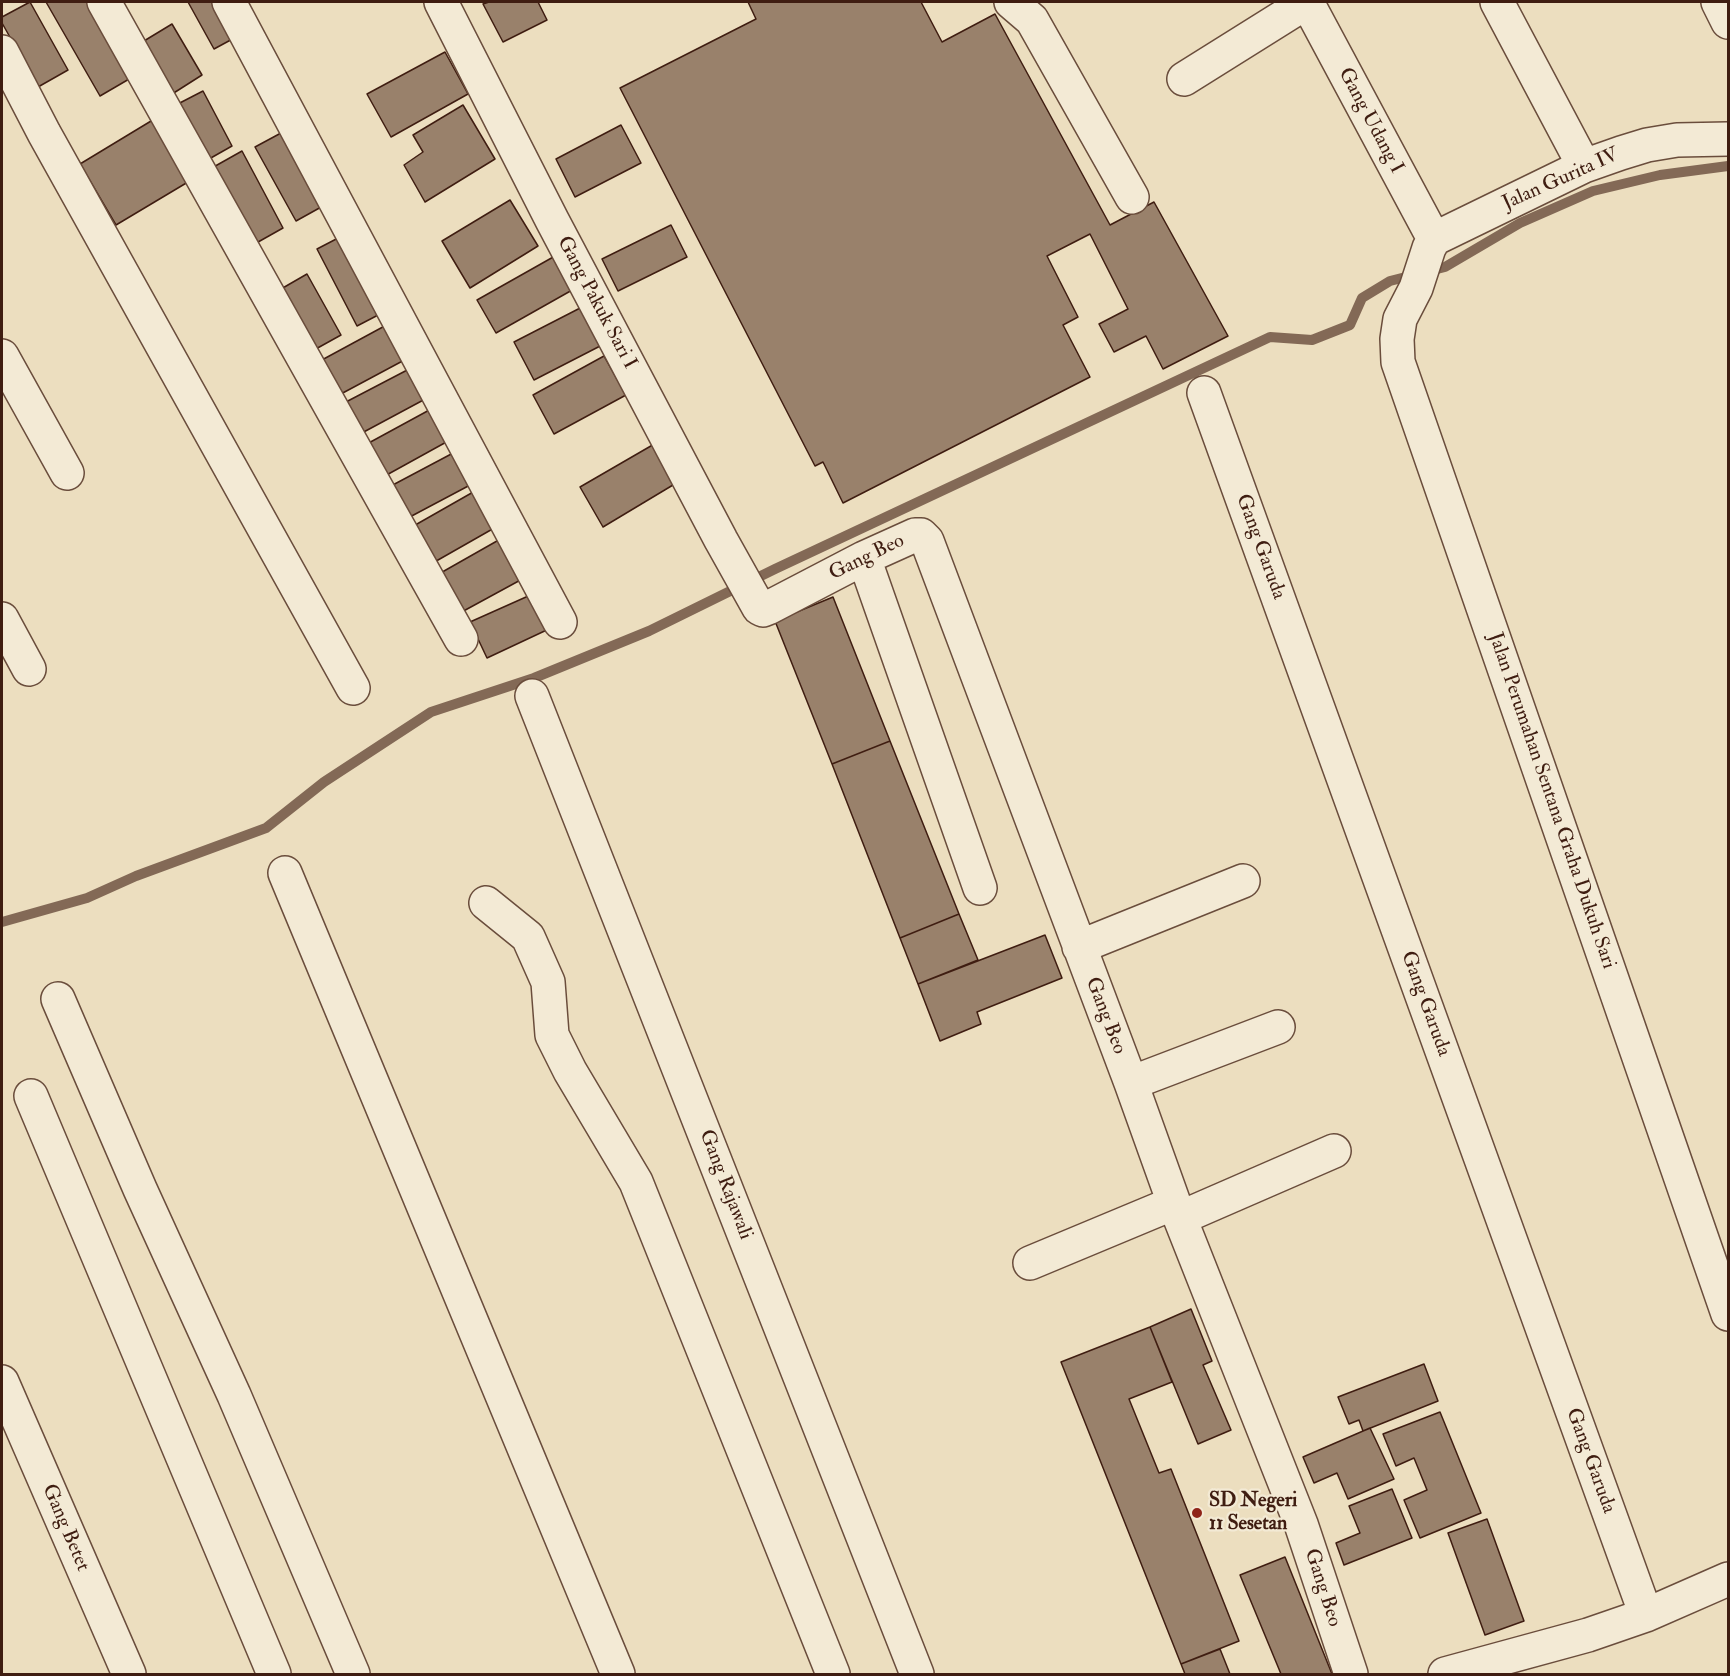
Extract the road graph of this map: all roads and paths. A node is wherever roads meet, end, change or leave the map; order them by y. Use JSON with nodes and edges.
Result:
{"nodes":[{"id":1,"x":104,"y":2,"type":"edge"},
{"id":2,"x":229,"y":2,"type":"edge"},
{"id":3,"x":441,"y":2,"type":"edge"},
{"id":4,"x":1011,"y":2,"type":"edge"},
{"id":5,"x":1307,"y":2,"type":"edge"},
{"id":6,"x":1497,"y":2,"type":"edge"},
{"id":7,"x":1718,"y":2,"type":"edge"},
{"id":8,"x":1728,"y":22,"type":"edge"},
{"id":9,"x":2,"y":52,"type":"edge"},
{"id":10,"x":1184,"y":79,"type":"dead end"},
{"id":11,"x":1728,"y":139,"type":"edge"},
{"id":12,"x":1584,"y":166,"type":"junction"},
{"id":13,"x":1132,"y":197,"type":"dead end"},
{"id":14,"x":1431,"y":243,"type":"junction"},
{"id":15,"x":2,"y":356,"type":"edge"},
{"id":16,"x":1204,"y":393,"type":"dead end"},
{"id":17,"x":67,"y":473,"type":"dead end"},
{"id":18,"x":864,"y":558,"type":"junction"},
{"id":19,"x":756,"y":602,"type":"joint"},
{"id":20,"x":2,"y":619,"type":"edge"},
{"id":21,"x":560,"y":622,"type":"dead end"},
{"id":22,"x":461,"y":639,"type":"dead end"},
{"id":23,"x":29,"y":669,"type":"dead end"},
{"id":24,"x":353,"y":688,"type":"dead end"},
{"id":25,"x":532,"y":696,"type":"dead end"},
{"id":26,"x":285,"y":873,"type":"dead end"},
{"id":27,"x":1243,"y":881,"type":"dead end"},
{"id":28,"x":980,"y":888,"type":"dead end"},
{"id":29,"x":486,"y":903,"type":"dead end"},
{"id":30,"x":1079,"y":947,"type":"junction"},
{"id":31,"x":58,"y":999,"type":"dead end"},
{"id":32,"x":1278,"y":1027,"type":"dead end"},
{"id":33,"x":1131,"y":1083,"type":"junction"},
{"id":34,"x":31,"y":1096,"type":"dead end"},
{"id":35,"x":1334,"y":1151,"type":"dead end"},
{"id":36,"x":1177,"y":1210,"type":"junction"},
{"id":37,"x":1030,"y":1263,"type":"dead end"},
{"id":38,"x":1728,"y":1314,"type":"edge"},
{"id":39,"x":2,"y":1382,"type":"edge"},
{"id":40,"x":1728,"y":1579,"type":"edge"},
{"id":41,"x":1646,"y":1615,"type":"junction"},
{"id":42,"x":129,"y":1674,"type":"edge"},
{"id":43,"x":274,"y":1674,"type":"edge"},
{"id":44,"x":353,"y":1674,"type":"edge"},
{"id":45,"x":618,"y":1674,"type":"edge"},
{"id":46,"x":833,"y":1674,"type":"edge"},
{"id":47,"x":917,"y":1674,"type":"edge"},
{"id":48,"x":1351,"y":1674,"type":"edge"},
{"id":49,"x":1445,"y":1674,"type":"edge"}],
"edges":[{"from":1,"to":22,"type":"street"},
{"from":2,"to":21,"type":"street"},
{"from":3,"to":19,"type":"street","name":"Gang Pakuk Sari I"},
{"from":4,"to":13,"type":"street"},
{"from":5,"to":10,"type":"street"},
{"from":5,"to":14,"type":"street","name":"Gang Udang I"},
{"from":6,"to":12,"type":"street"},
{"from":7,"to":8,"type":"street"},
{"from":9,"to":24,"type":"street"},
{"from":11,"to":12,"type":"street","name":"Jalan Gurita IV"},
{"from":12,"to":14,"type":"street","name":"Jalan Gurita IV"},
{"from":14,"to":38,"type":"street","name":"Jalan Perumahan Sentana Graha Dukuh Sari"},
{"from":15,"to":17,"type":"street"},
{"from":16,"to":41,"type":"street","name":"Gang Garuda"},
{"from":18,"to":19,"type":"street","name":"Gang Beo"},
{"from":18,"to":28,"type":"street"},
{"from":18,"to":30,"type":"street","name":"Gang Beo"},
{"from":20,"to":23,"type":"street"},
{"from":25,"to":47,"type":"street","name":"Gang Rajawali"},
{"from":26,"to":45,"type":"street"},
{"from":27,"to":30,"type":"street"},
{"from":29,"to":46,"type":"street"},
{"from":30,"to":33,"type":"street","name":"Gang Beo"},
{"from":31,"to":44,"type":"street"},
{"from":32,"to":33,"type":"street"},
{"from":33,"to":36,"type":"street","name":"Gang Beo"},
{"from":34,"to":43,"type":"street"},
{"from":35,"to":36,"type":"street"},
{"from":36,"to":37,"type":"street"},
{"from":36,"to":48,"type":"street","name":"Gang Beo"},
{"from":39,"to":42,"type":"street","name":"Gang Betet"},
{"from":40,"to":41,"type":"street"},
{"from":41,"to":49,"type":"street"}]}
